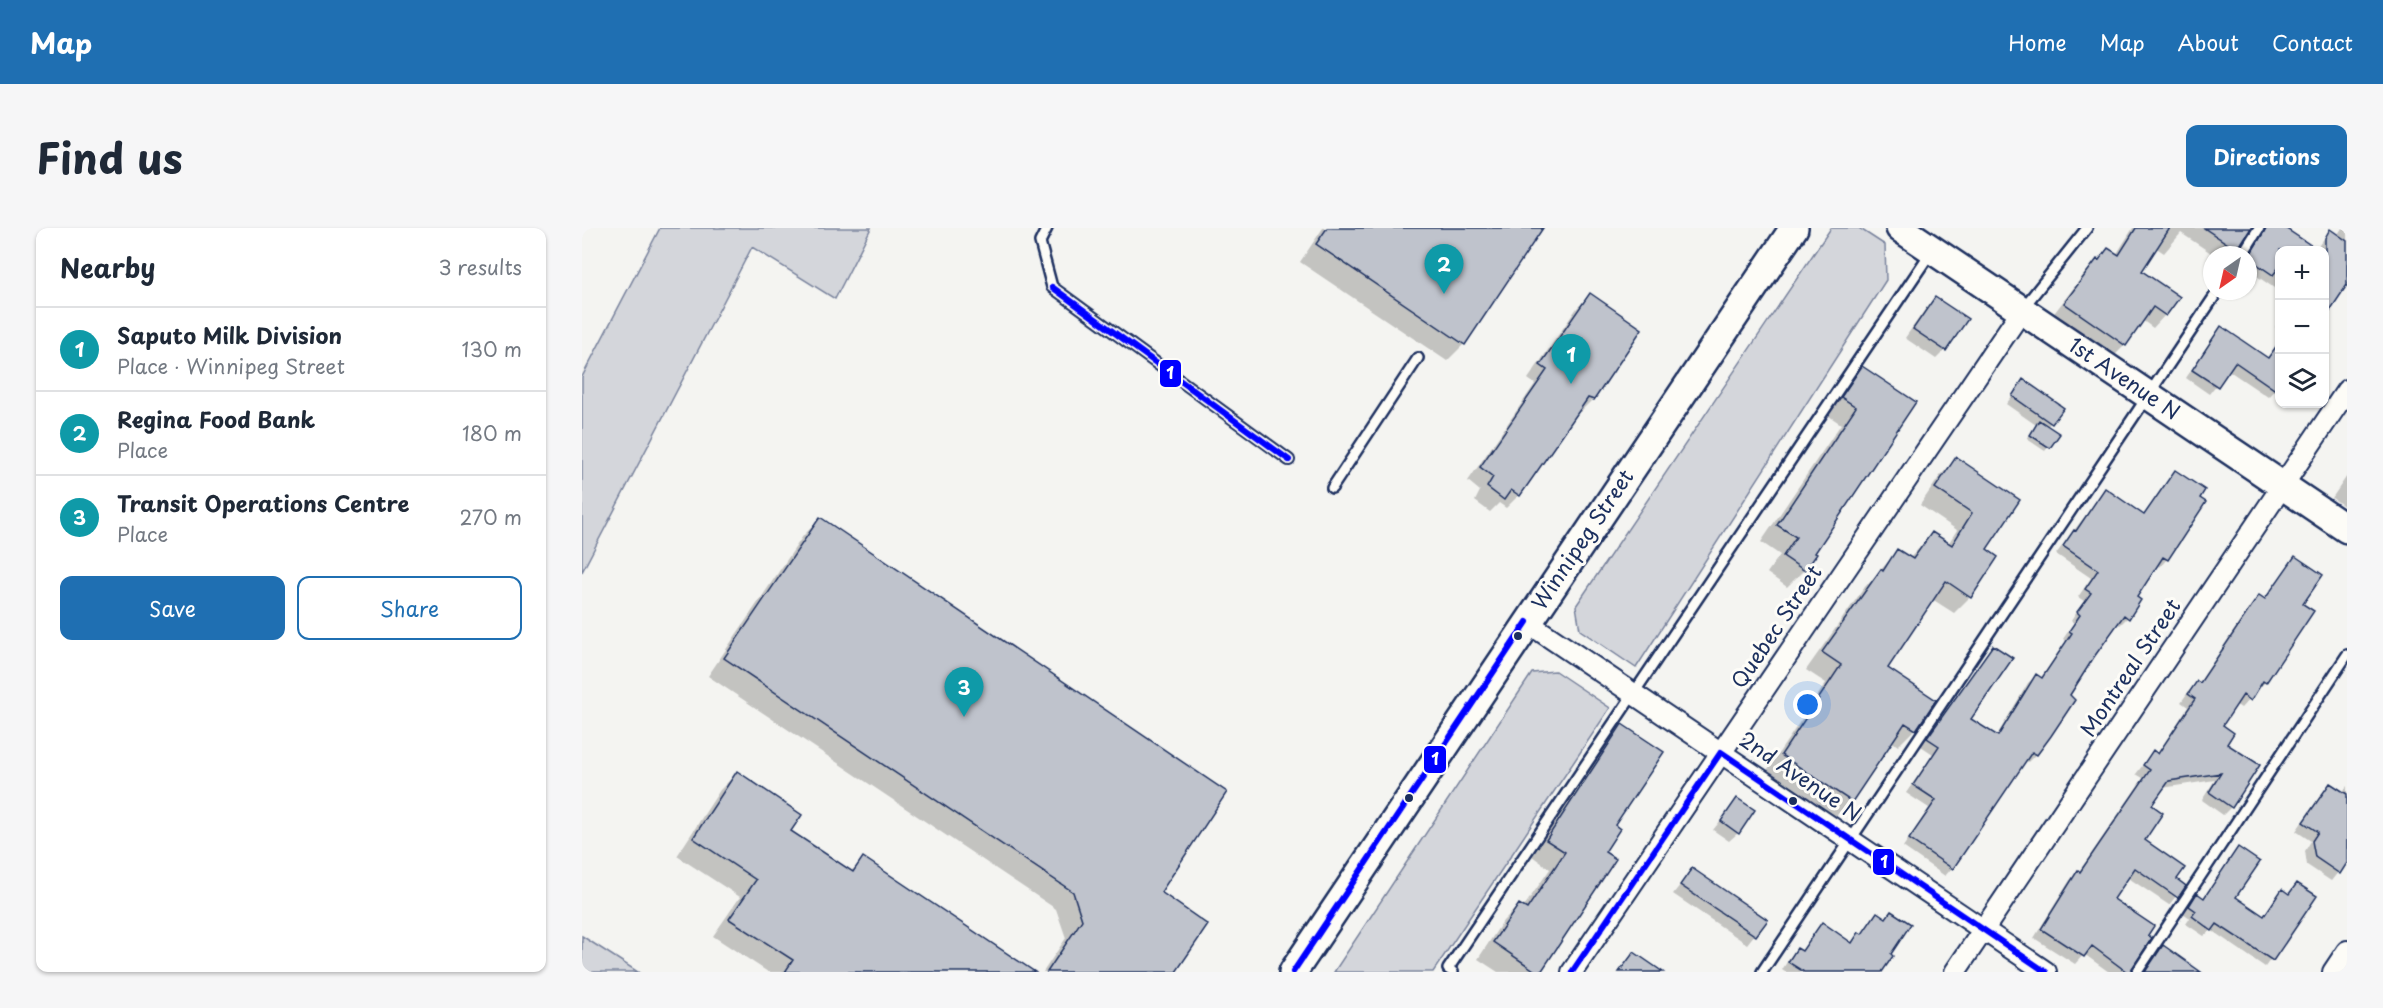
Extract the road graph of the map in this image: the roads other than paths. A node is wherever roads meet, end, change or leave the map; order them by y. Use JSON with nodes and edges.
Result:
{"nodes":[{"id":1,"x":1047,"y":228,"type":"edge"},
{"id":2,"x":1794,"y":228,"type":"edge"},
{"id":3,"x":1900,"y":228,"type":"edge"},
{"id":4,"x":2087,"y":228,"type":"edge"},
{"id":5,"x":2259,"y":228,"type":"edge"},
{"id":6,"x":2248,"y":246,"type":"edge"},
{"id":7,"x":1932,"y":250,"type":"junction"},
{"id":8,"x":2212,"y":300,"type":"edge"},
{"id":9,"x":2022,"y":310,"type":"junction"},
{"id":10,"x":1418,"y":358,"type":"dead end"},
{"id":11,"x":2347,"y":390,"type":"edge"},
{"id":12,"x":2150,"y":396,"type":"junction"},
{"id":13,"x":1289,"y":460,"type":"dead end"},
{"id":14,"x":2282,"y":486,"type":"junction"},
{"id":15,"x":1332,"y":488,"type":"dead end"},
{"id":16,"x":2347,"y":529,"type":"edge"},
{"id":17,"x":1527,"y":622,"type":"junction"},
{"id":18,"x":2347,"y":655,"type":"edge"},
{"id":19,"x":1634,"y":693,"type":"junction"},
{"id":20,"x":1721,"y":752,"type":"junction"},
{"id":21,"x":1850,"y":839,"type":"junction"},
{"id":22,"x":1983,"y":930,"type":"junction"},
{"id":23,"x":2347,"y":951,"type":"edge"},
{"id":24,"x":1293,"y":972,"type":"edge"},
{"id":25,"x":1453,"y":972,"type":"edge"},
{"id":26,"x":1572,"y":972,"type":"edge"},
{"id":27,"x":1762,"y":972,"type":"edge"},
{"id":28,"x":1955,"y":972,"type":"edge"},
{"id":29,"x":2046,"y":972,"type":"edge"},
{"id":30,"x":2137,"y":972,"type":"edge"},
{"id":31,"x":2333,"y":972,"type":"edge"}],
"edges":[{"from":1,"to":13,"type":"lane"},
{"from":2,"to":17,"type":"main road","name":"Winnipeg Street"},
{"from":3,"to":7,"type":"main road","name":"1st Avenue N"},
{"from":4,"to":9,"type":"lane"},
{"from":5,"to":6,"type":"lane"},
{"from":7,"to":9,"type":"main road","name":"1st Avenue N"},
{"from":7,"to":19,"type":"lane"},
{"from":8,"to":12,"type":"lane"},
{"from":9,"to":12,"type":"main road","name":"1st Avenue N"},
{"from":9,"to":20,"type":"street","name":"Quebec Street"},
{"from":10,"to":15,"type":"lane"},
{"from":11,"to":14,"type":"street","name":"Montreal Street"},
{"from":12,"to":14,"type":"main road","name":"1st Avenue N"},
{"from":12,"to":21,"type":"lane"},
{"from":14,"to":16,"type":"main road","name":"1st Avenue N"},
{"from":14,"to":22,"type":"street","name":"Montreal Street"},
{"from":17,"to":19,"type":"street","name":"2nd Avenue N"},
{"from":17,"to":24,"type":"main road","name":"Winnipeg Street"},
{"from":18,"to":30,"type":"lane"},
{"from":19,"to":20,"type":"street","name":"2nd Avenue N"},
{"from":19,"to":25,"type":"lane"},
{"from":20,"to":21,"type":"street","name":"2nd Avenue N"},
{"from":20,"to":26,"type":"street","name":"Quebec Street"},
{"from":21,"to":22,"type":"street","name":"2nd Avenue N"},
{"from":21,"to":27,"type":"lane"},
{"from":22,"to":28,"type":"street","name":"Montreal Street"},
{"from":22,"to":29,"type":"street","name":"2nd Avenue N"},
{"from":23,"to":31,"type":"street"}]}
